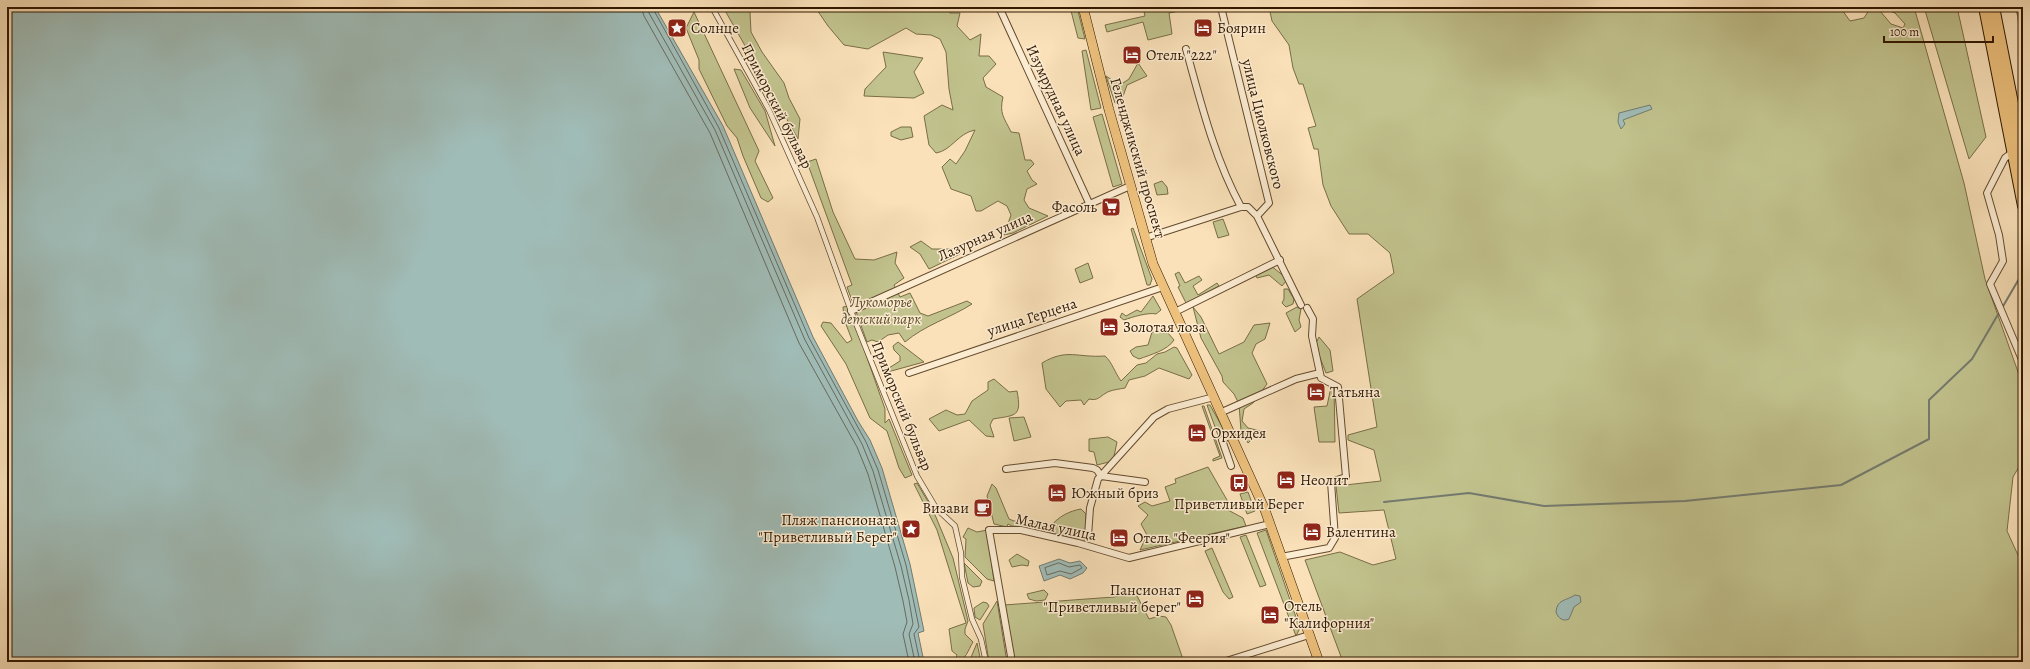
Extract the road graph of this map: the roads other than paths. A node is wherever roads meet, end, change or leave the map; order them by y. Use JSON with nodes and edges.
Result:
{"nodes":[{"id":1,"x":712,"y":7,"type":"edge"},
{"id":2,"x":999,"y":7,"type":"edge"},
{"id":3,"x":1083,"y":7,"type":"edge"},
{"id":4,"x":1221,"y":7,"type":"edge"},
{"id":5,"x":1984,"y":7,"type":"edge"},
{"id":6,"x":1994,"y":7,"type":"edge"},
{"id":7,"x":1186,"y":49,"type":"dead end"},
{"id":8,"x":2018,"y":153,"type":"edge"},
{"id":9,"x":1130,"y":186,"type":"junction"},
{"id":10,"x":1089,"y":203,"type":"junction"},
{"id":11,"x":2023,"y":206,"type":"edge"},
{"id":12,"x":1241,"y":207,"type":"junction"},
{"id":13,"x":1257,"y":216,"type":"junction"},
{"id":14,"x":1145,"y":238,"type":"junction"},
{"id":15,"x":1280,"y":260,"type":"junction"},
{"id":16,"x":1163,"y":287,"type":"junction"},
{"id":17,"x":851,"y":311,"type":"junction"},
{"id":18,"x":1175,"y":312,"type":"junction"},
{"id":19,"x":2023,"y":362,"type":"edge"},
{"id":20,"x":910,"y":373,"type":"dead end"},
{"id":21,"x":1320,"y":373,"type":"junction"},
{"id":22,"x":1214,"y":397,"type":"junction"},
{"id":23,"x":1222,"y":412,"type":"junction"},
{"id":24,"x":1232,"y":434,"type":"junction"},
{"id":25,"x":1231,"y":466,"type":"dead end"},
{"id":26,"x":1006,"y":468,"type":"dead end"},
{"id":27,"x":1100,"y":476,"type":"junction"},
{"id":28,"x":1145,"y":482,"type":"dead end"},
{"id":29,"x":1270,"y":524,"type":"junction"},
{"id":30,"x":1088,"y":536,"type":"dead end"},
{"id":31,"x":1282,"y":557,"type":"junction"},
{"id":32,"x":1309,"y":635,"type":"junction"},
{"id":33,"x":986,"y":662,"type":"edge"},
{"id":34,"x":1012,"y":662,"type":"edge"},
{"id":35,"x":1223,"y":662,"type":"edge"},
{"id":36,"x":1319,"y":662,"type":"edge"}],
"edges":[{"from":1,"to":17,"type":"street","name":"Приморский бульвар"},
{"from":2,"to":10,"type":"street","name":"Изумрудная улица"},
{"from":3,"to":9,"type":"main road","name":"Геленджикский проспект"},
{"from":4,"to":13,"type":"street","name":"улица Циолковского"},
{"from":5,"to":8,"type":"highway"},
{"from":6,"to":8,"type":"highway"},
{"from":7,"to":12,"type":"street"},
{"from":8,"to":11,"type":"highway"},
{"from":8,"to":19,"type":"street"},
{"from":9,"to":10,"type":"street","name":"Лазурная улица"},
{"from":9,"to":14,"type":"main road","name":"Геленджикский проспект"},
{"from":10,"to":17,"type":"street","name":"Лазурная улица"},
{"from":12,"to":13,"type":"street"},
{"from":12,"to":14,"type":"street"},
{"from":13,"to":15,"type":"street"},
{"from":14,"to":16,"type":"main road","name":"Геленджикский проспект"},
{"from":15,"to":18,"type":"street"},
{"from":15,"to":21,"type":"street"},
{"from":16,"to":18,"type":"main road","name":"Геленджикский проспект"},
{"from":16,"to":20,"type":"street","name":"улица Герцена"},
{"from":17,"to":33,"type":"street","name":"Приморский бульвар"},
{"from":18,"to":22,"type":"main road","name":"Геленджикский проспект"},
{"from":21,"to":23,"type":"street"},
{"from":21,"to":31,"type":"street"},
{"from":22,"to":23,"type":"main road","name":"Геленджикский проспект"},
{"from":22,"to":27,"type":"street"},
{"from":23,"to":24,"type":"main road","name":"Геленджикский проспект"},
{"from":24,"to":25,"type":"street"},
{"from":24,"to":29,"type":"main road","name":"Геленджикский проспект"},
{"from":26,"to":27,"type":"street"},
{"from":27,"to":28,"type":"street"},
{"from":27,"to":30,"type":"street"},
{"from":29,"to":31,"type":"main road","name":"Геленджикский проспект"},
{"from":29,"to":34,"type":"street","name":"Малая улица"},
{"from":31,"to":32,"type":"main road","name":"Геленджикский проспект"},
{"from":32,"to":35,"type":"street"},
{"from":32,"to":36,"type":"main road","name":"Геленджикский проспект"}]}
